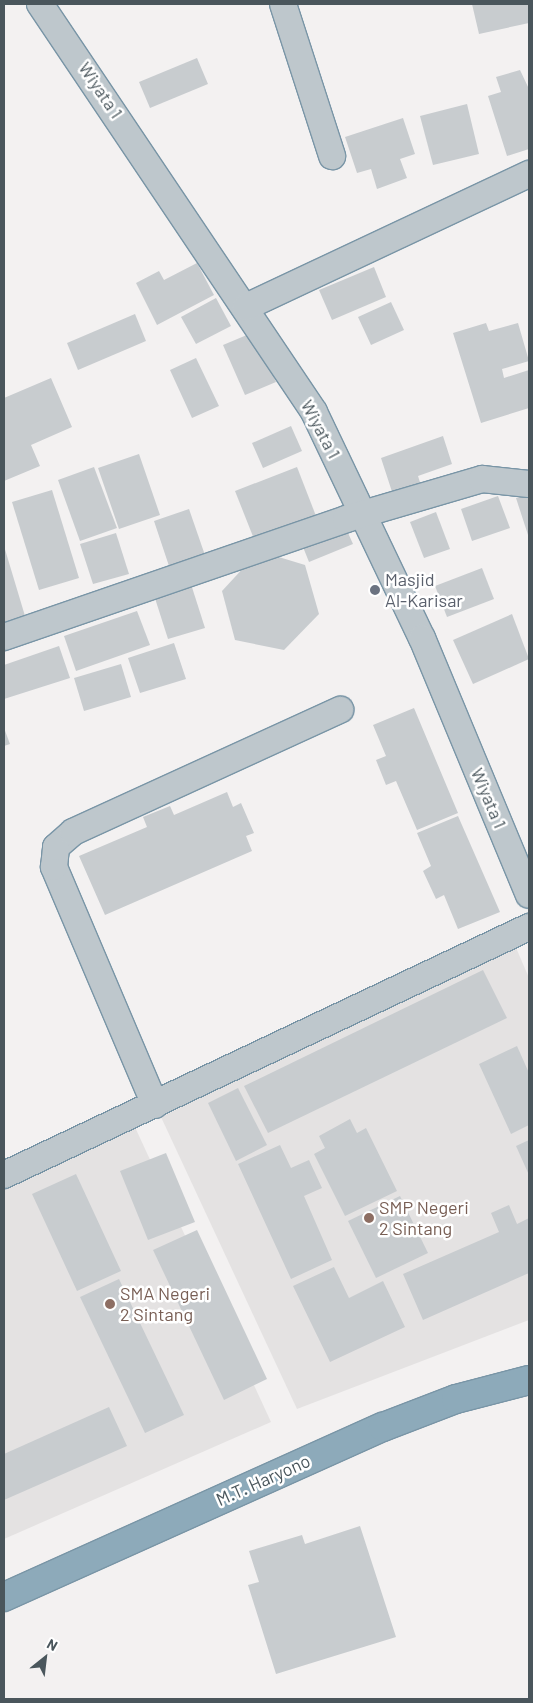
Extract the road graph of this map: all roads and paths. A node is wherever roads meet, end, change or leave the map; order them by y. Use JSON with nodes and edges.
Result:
{"nodes":[{"id":1,"x":40,"y":4,"type":"edge"},
{"id":2,"x":283,"y":4,"type":"edge"},
{"id":3,"x":332,"y":156,"type":"dead end"},
{"id":4,"x":529,"y":174,"type":"edge"},
{"id":5,"x":246,"y":307,"type":"junction"},
{"id":6,"x":529,"y":484,"type":"edge"},
{"id":7,"x":362,"y":517,"type":"junction"},
{"id":8,"x":4,"y":637,"type":"edge"},
{"id":9,"x":340,"y":710,"type":"dead end"},
{"id":10,"x":529,"y":895,"type":"edge"},
{"id":11,"x":529,"y":927,"type":"edge"},
{"id":12,"x":155,"y":1105,"type":"junction"},
{"id":13,"x":4,"y":1175,"type":"edge"},
{"id":14,"x":529,"y":1380,"type":"edge"},
{"id":15,"x":4,"y":1597,"type":"edge"}],
"edges":[{"from":1,"to":5,"type":"street","name":"Wiyata 1"},
{"from":2,"to":3,"type":"street"},
{"from":4,"to":5,"type":"street"},
{"from":5,"to":7,"type":"street","name":"Wiyata 1"},
{"from":6,"to":7,"type":"street"},
{"from":7,"to":8,"type":"street"},
{"from":7,"to":10,"type":"street","name":"Wiyata 1"},
{"from":9,"to":12,"type":"street"},
{"from":11,"to":12,"type":"street"},
{"from":12,"to":13,"type":"street"},
{"from":14,"to":15,"type":"highway","name":"M.T. Haryono"}]}
